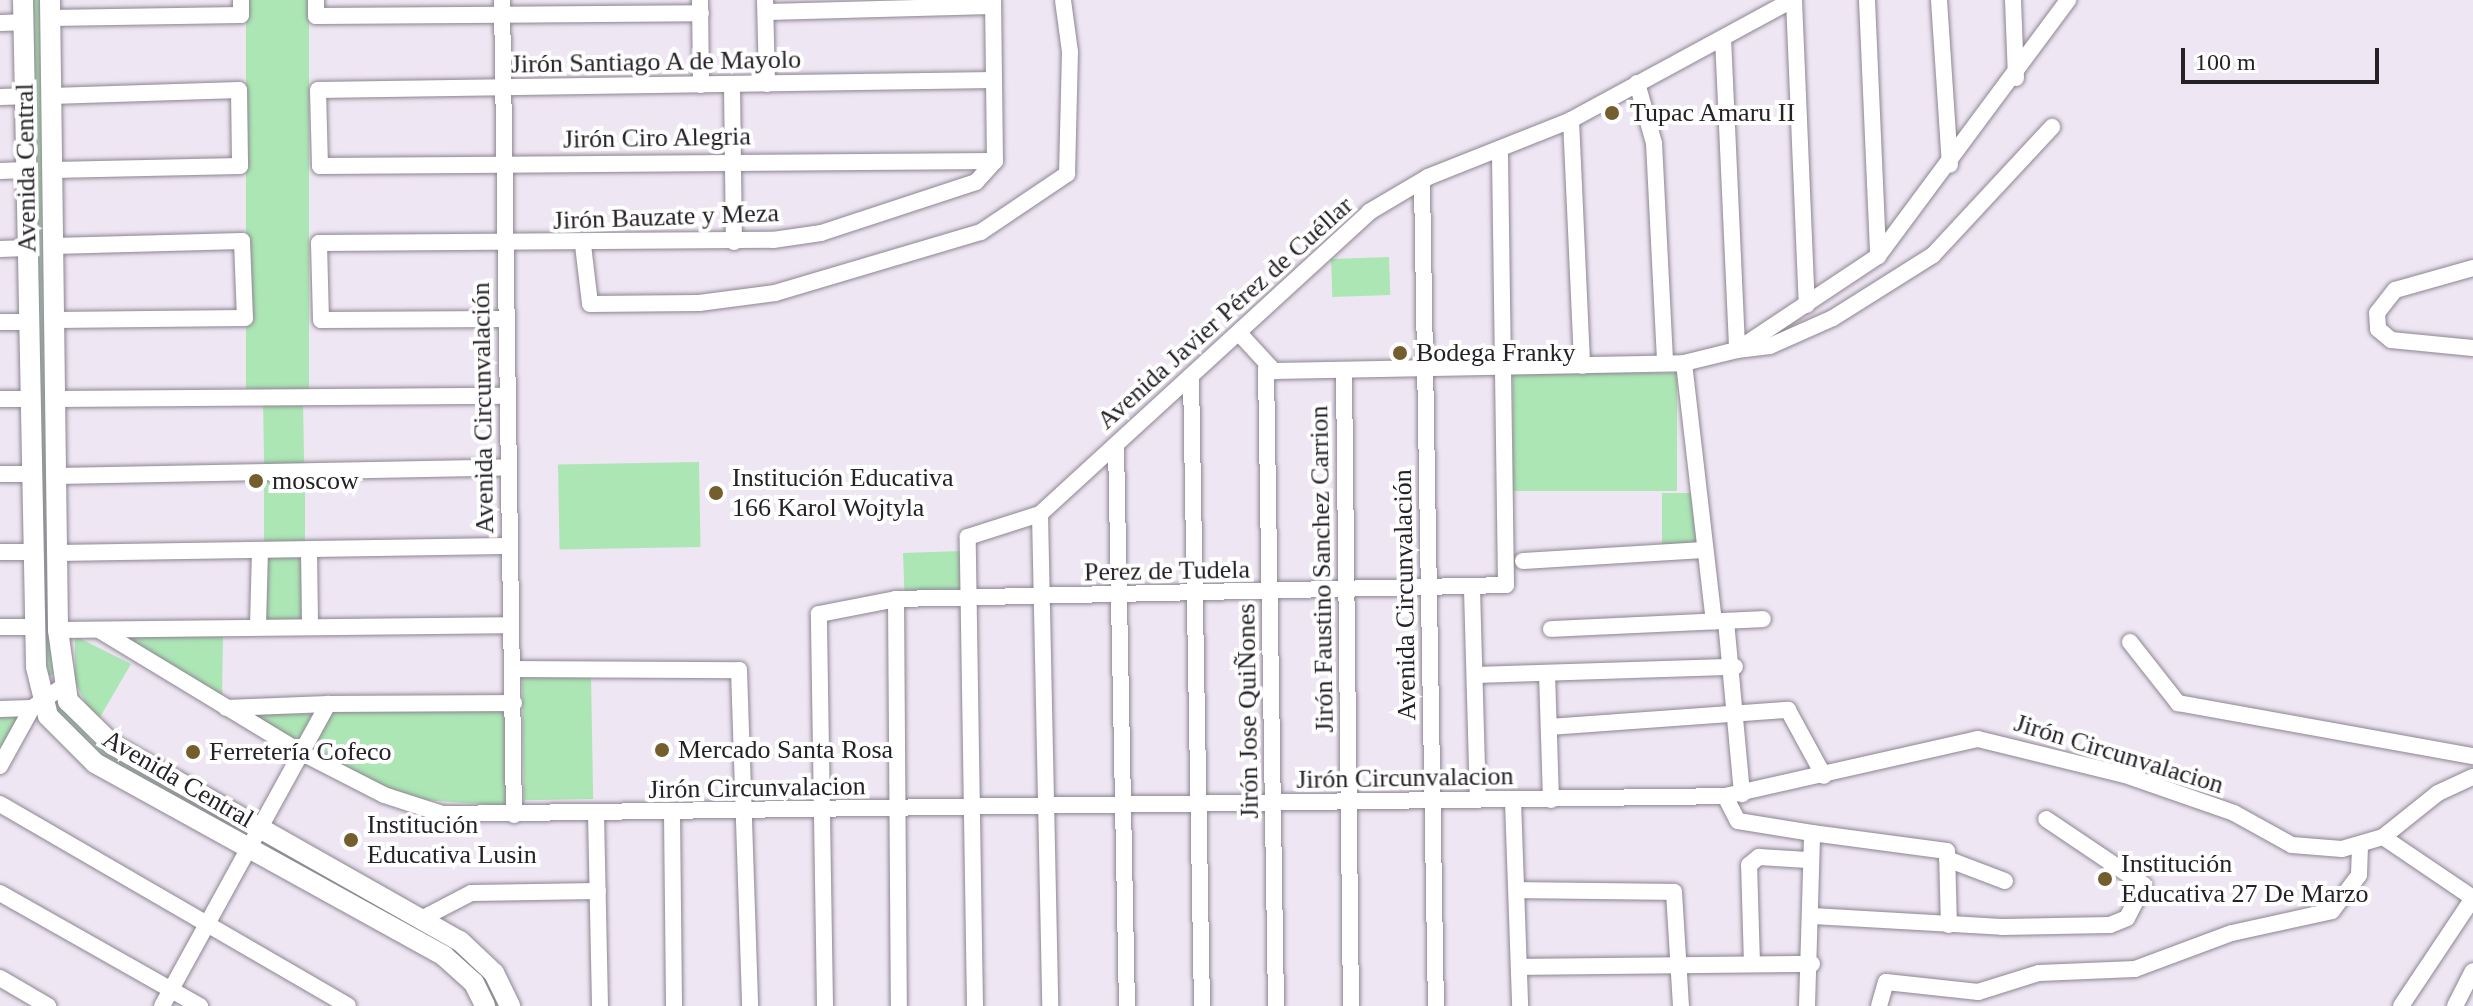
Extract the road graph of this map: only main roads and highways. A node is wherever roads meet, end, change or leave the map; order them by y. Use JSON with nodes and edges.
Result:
{"nodes":[{"id":1,"x":23,"y":0,"type":"edge"},
{"id":2,"x":50,"y":9,"type":"edge"},
{"id":3,"x":485,"y":1006,"type":"edge"},
{"id":4,"x":510,"y":1006,"type":"edge"}],
"edges":[{"from":1,"to":3,"type":"main road","name":"Avenida Central"},
{"from":2,"to":4,"type":"main road","name":"Avenida Central"}]}
